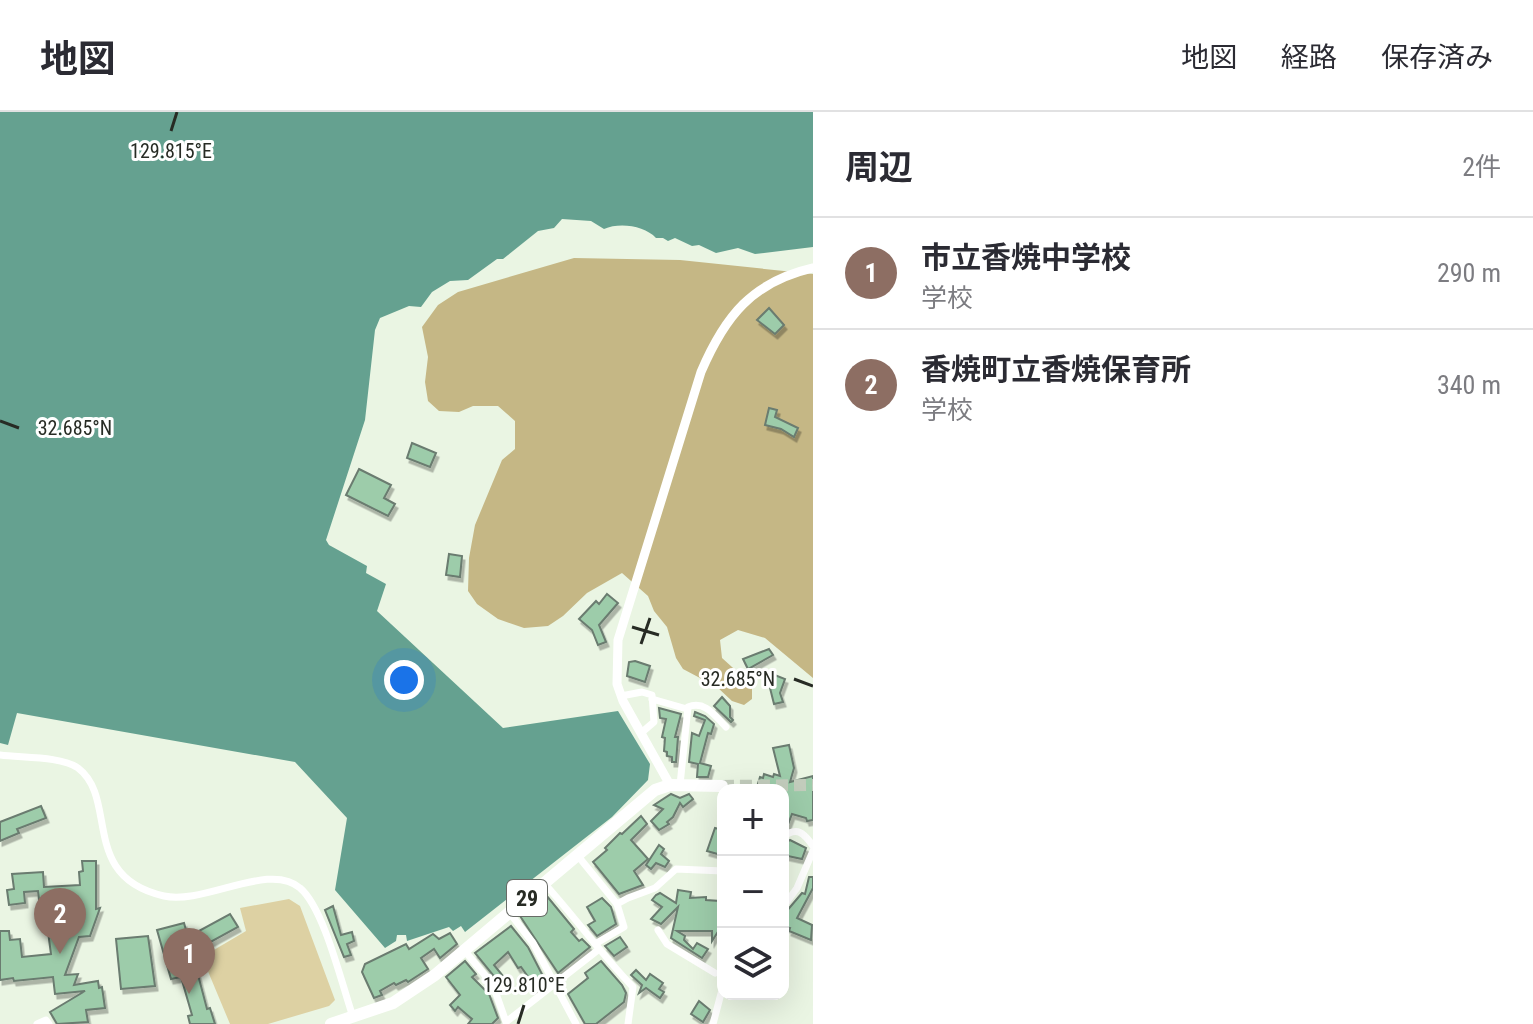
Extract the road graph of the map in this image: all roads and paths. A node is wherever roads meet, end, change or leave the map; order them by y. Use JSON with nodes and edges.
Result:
{"nodes":[{"id":1,"x":813,"y":268,"type":"edge"},
{"id":2,"x":621,"y":696,"type":"junction"},
{"id":3,"x":652,"y":699,"type":"junction"},
{"id":4,"x":687,"y":709,"type":"junction"},
{"id":5,"x":726,"y":727,"type":"dead end"},
{"id":6,"x":641,"y":733,"type":"junction"},
{"id":7,"x":0,"y":755,"type":"edge"},
{"id":8,"x":675,"y":785,"type":"junction"},
{"id":9,"x":717,"y":786,"type":"edge"},
{"id":10,"x":789,"y":832,"type":"edge"},
{"id":11,"x":813,"y":848,"type":"edge"},
{"id":12,"x":578,"y":856,"type":"junction"},
{"id":13,"x":717,"y":871,"type":"edge"},
{"id":14,"x":544,"y":883,"type":"junction"},
{"id":15,"x":789,"y":899,"type":"edge"},
{"id":16,"x":617,"y":904,"type":"junction"},
{"id":17,"x":509,"y":912,"type":"junction"},
{"id":18,"x":658,"y":930,"type":"dead end"},
{"id":19,"x":596,"y":947,"type":"junction"},
{"id":20,"x":464,"y":950,"type":"junction"},
{"id":21,"x":715,"y":973,"type":"dead end"},
{"id":22,"x":555,"y":986,"type":"junction"},
{"id":23,"x":719,"y":1000,"type":"edge"},
{"id":24,"x":353,"y":1017,"type":"junction"},
{"id":25,"x":505,"y":1023,"type":"edge"},
{"id":26,"x":37,"y":1024,"type":"edge"},
{"id":27,"x":49,"y":1024,"type":"edge"},
{"id":28,"x":331,"y":1024,"type":"edge"},
{"id":29,"x":576,"y":1024,"type":"edge"},
{"id":30,"x":628,"y":1024,"type":"edge"},
{"id":31,"x":713,"y":1024,"type":"edge"}],
"edges":[{"from":1,"to":2,"type":"street"},
{"from":2,"to":3,"type":"street"},
{"from":2,"to":6,"type":"street"},
{"from":3,"to":4,"type":"street"},
{"from":3,"to":6,"type":"street"},
{"from":4,"to":5,"type":"street"},
{"from":4,"to":8,"type":"street"},
{"from":6,"to":8,"type":"street"},
{"from":7,"to":24,"type":"street"},
{"from":8,"to":9,"type":"main road"},
{"from":8,"to":12,"type":"main road","number":"29"},
{"from":10,"to":11,"type":"street"},
{"from":11,"to":15,"type":"street"},
{"from":12,"to":14,"type":"main road","number":"29"},
{"from":12,"to":16,"type":"street"},
{"from":13,"to":16,"type":"street"},
{"from":14,"to":17,"type":"main road","number":"29"},
{"from":14,"to":19,"type":"street"},
{"from":16,"to":19,"type":"street"},
{"from":17,"to":20,"type":"main road","number":"29"},
{"from":17,"to":22,"type":"street"},
{"from":18,"to":21,"type":"street"},
{"from":19,"to":22,"type":"street"},
{"from":19,"to":30,"type":"street"},
{"from":20,"to":24,"type":"main road","number":"29"},
{"from":20,"to":25,"type":"street"},
{"from":22,"to":25,"type":"street"},
{"from":22,"to":29,"type":"street"},
{"from":23,"to":31,"type":"street"},
{"from":24,"to":28,"type":"main road","number":"29"},
{"from":26,"to":27,"type":"street"}]}
